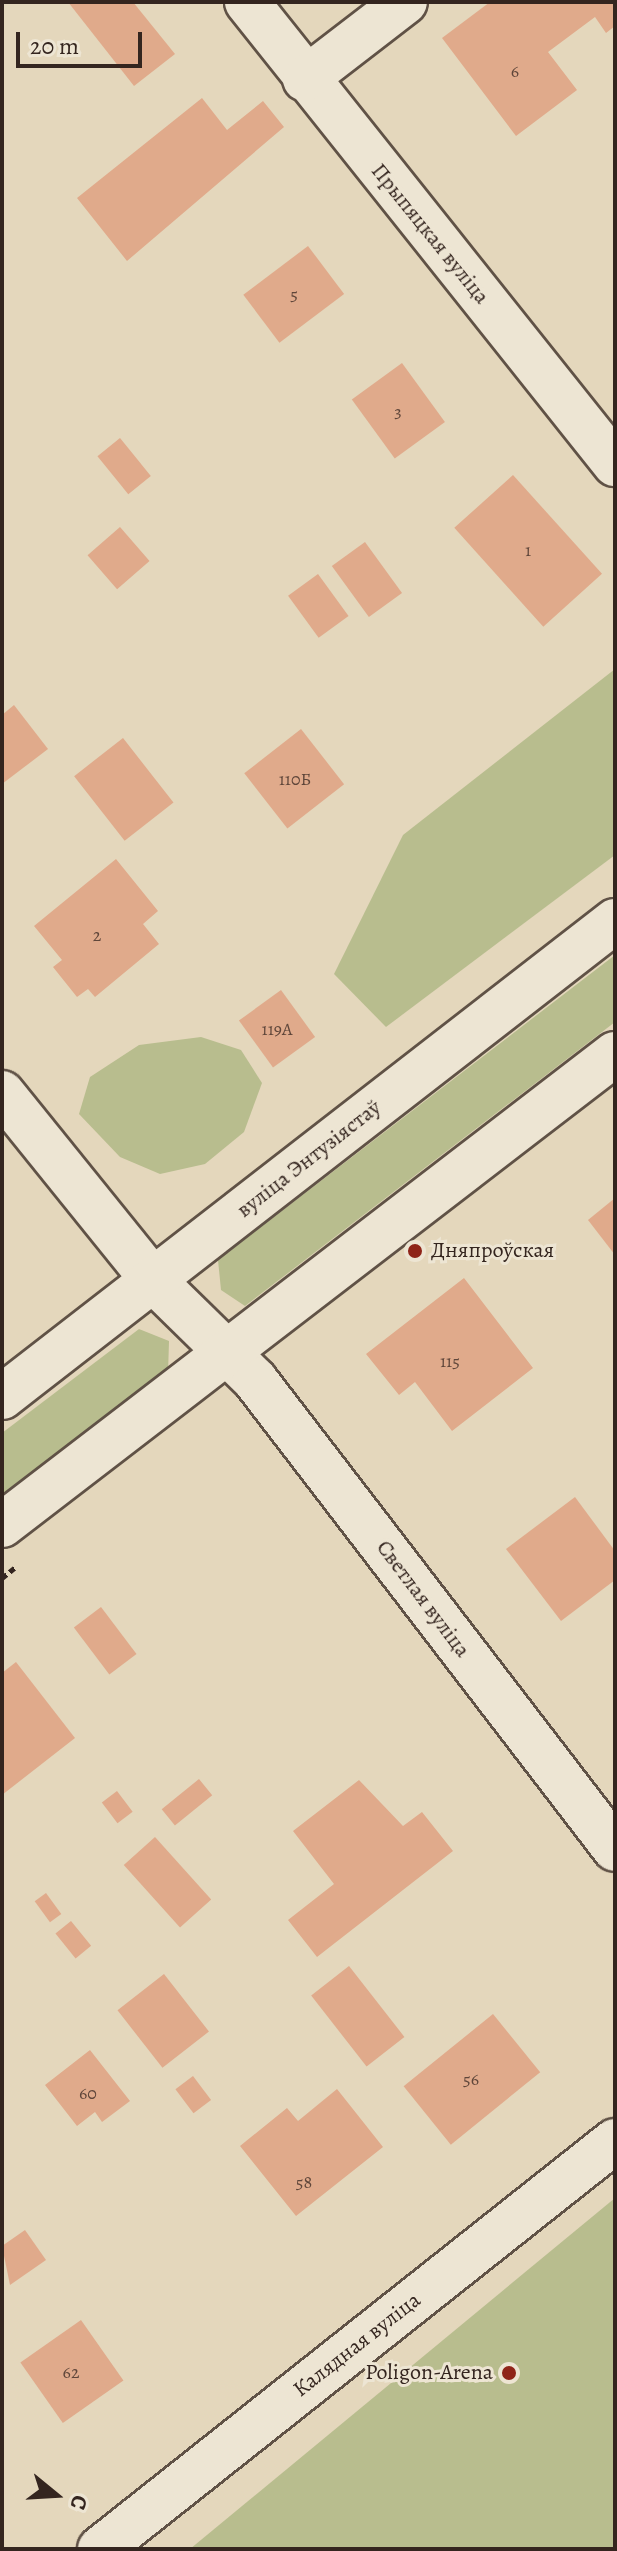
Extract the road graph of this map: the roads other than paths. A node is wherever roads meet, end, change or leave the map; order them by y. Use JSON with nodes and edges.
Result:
{"nodes":[{"id":1,"x":247,"y":2,"type":"edge"},
{"id":2,"x":405,"y":2,"type":"edge"},
{"id":3,"x":305,"y":79,"type":"junction"},
{"id":4,"x":615,"y":464,"type":"edge"},
{"id":5,"x":615,"y":921,"type":"edge"},
{"id":6,"x":615,"y":1054,"type":"edge"},
{"id":7,"x":2,"y":1093,"type":"edge"},
{"id":8,"x":153,"y":1280,"type":"junction"},
{"id":9,"x":227,"y":1354,"type":"junction"},
{"id":10,"x":2,"y":1397,"type":"edge"},
{"id":11,"x":2,"y":1525,"type":"edge"},
{"id":12,"x":615,"y":1849,"type":"edge"},
{"id":13,"x":615,"y":2141,"type":"edge"},
{"id":14,"x":100,"y":2549,"type":"edge"}],
"edges":[{"from":1,"to":3,"type":"street","name":"Прыпяцкая вуліца"},
{"from":2,"to":3,"type":"street"},
{"from":3,"to":4,"type":"street","name":"Прыпяцкая вуліца"},
{"from":5,"to":8,"type":"street","name":"вуліца Энтузіястаў"},
{"from":6,"to":9,"type":"street"},
{"from":7,"to":8,"type":"street","name":"Светлая вуліца"},
{"from":8,"to":9,"type":"street","name":"Светлая вуліца"},
{"from":8,"to":10,"type":"street","name":"вуліца Энтузіястаў"},
{"from":9,"to":11,"type":"street"},
{"from":9,"to":12,"type":"street","name":"Светлая вуліца"},
{"from":13,"to":14,"type":"street","name":"Калядная вуліца"}]}
